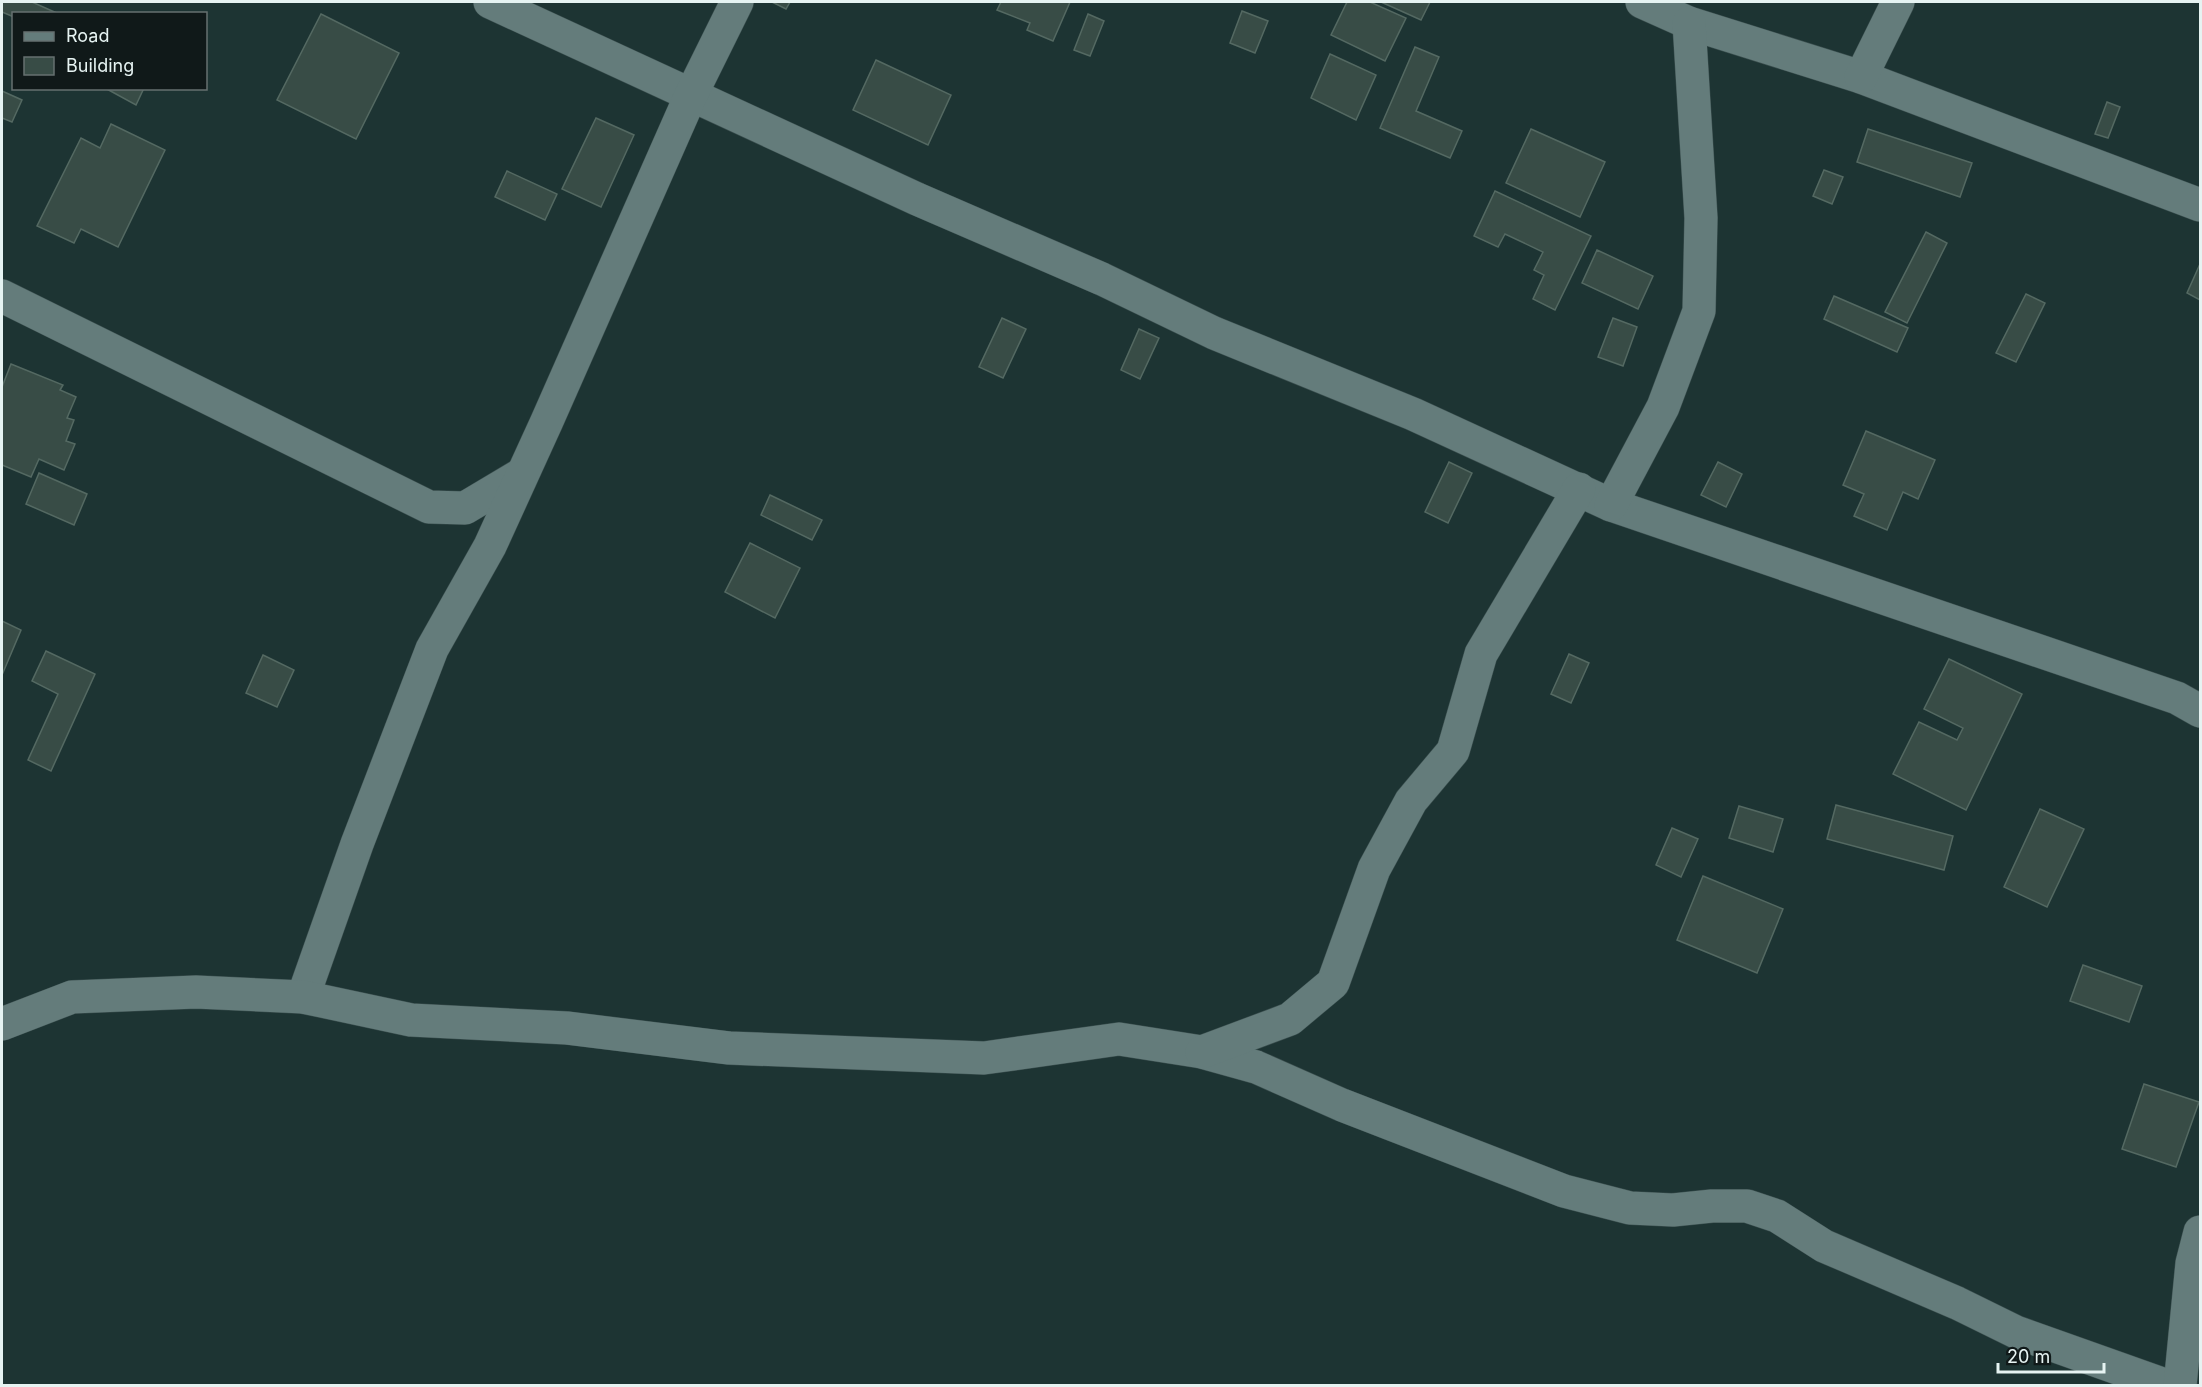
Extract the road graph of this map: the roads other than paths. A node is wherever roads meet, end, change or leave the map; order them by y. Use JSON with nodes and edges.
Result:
{"nodes":[{"id":1,"x":490,"y":2,"type":"edge"},
{"id":2,"x":737,"y":2,"type":"edge"},
{"id":3,"x":1642,"y":2,"type":"edge"},
{"id":4,"x":1898,"y":2,"type":"edge"},
{"id":5,"x":1689,"y":23,"type":"junction"},
{"id":6,"x":1861,"y":77,"type":"junction"},
{"id":7,"x":691,"y":95,"type":"junction"},
{"id":8,"x":2200,"y":205,"type":"edge"},
{"id":9,"x":2,"y":296,"type":"edge"},
{"id":10,"x":522,"y":474,"type":"junction"},
{"id":11,"x":1578,"y":489,"type":"junction"},
{"id":12,"x":1611,"y":505,"type":"junction"},
{"id":13,"x":2200,"y":711,"type":"edge"},
{"id":14,"x":303,"y":997,"type":"junction"},
{"id":15,"x":2,"y":1024,"type":"edge"},
{"id":16,"x":1202,"y":1052,"type":"junction"},
{"id":17,"x":2200,"y":1232,"type":"edge"},
{"id":18,"x":2168,"y":1386,"type":"edge"},
{"id":19,"x":2180,"y":1386,"type":"edge"}],
"edges":[{"from":1,"to":7,"type":"street"},
{"from":2,"to":7,"type":"street"},
{"from":3,"to":5,"type":"street"},
{"from":4,"to":6,"type":"street"},
{"from":5,"to":6,"type":"street"},
{"from":5,"to":12,"type":"street"},
{"from":6,"to":8,"type":"street"},
{"from":7,"to":10,"type":"street"},
{"from":7,"to":11,"type":"street"},
{"from":9,"to":10,"type":"street"},
{"from":10,"to":14,"type":"street"},
{"from":11,"to":12,"type":"street"},
{"from":11,"to":16,"type":"street"},
{"from":12,"to":13,"type":"street"},
{"from":14,"to":15,"type":"street"},
{"from":14,"to":16,"type":"street"},
{"from":16,"to":18,"type":"street"},
{"from":17,"to":19,"type":"street"}]}
